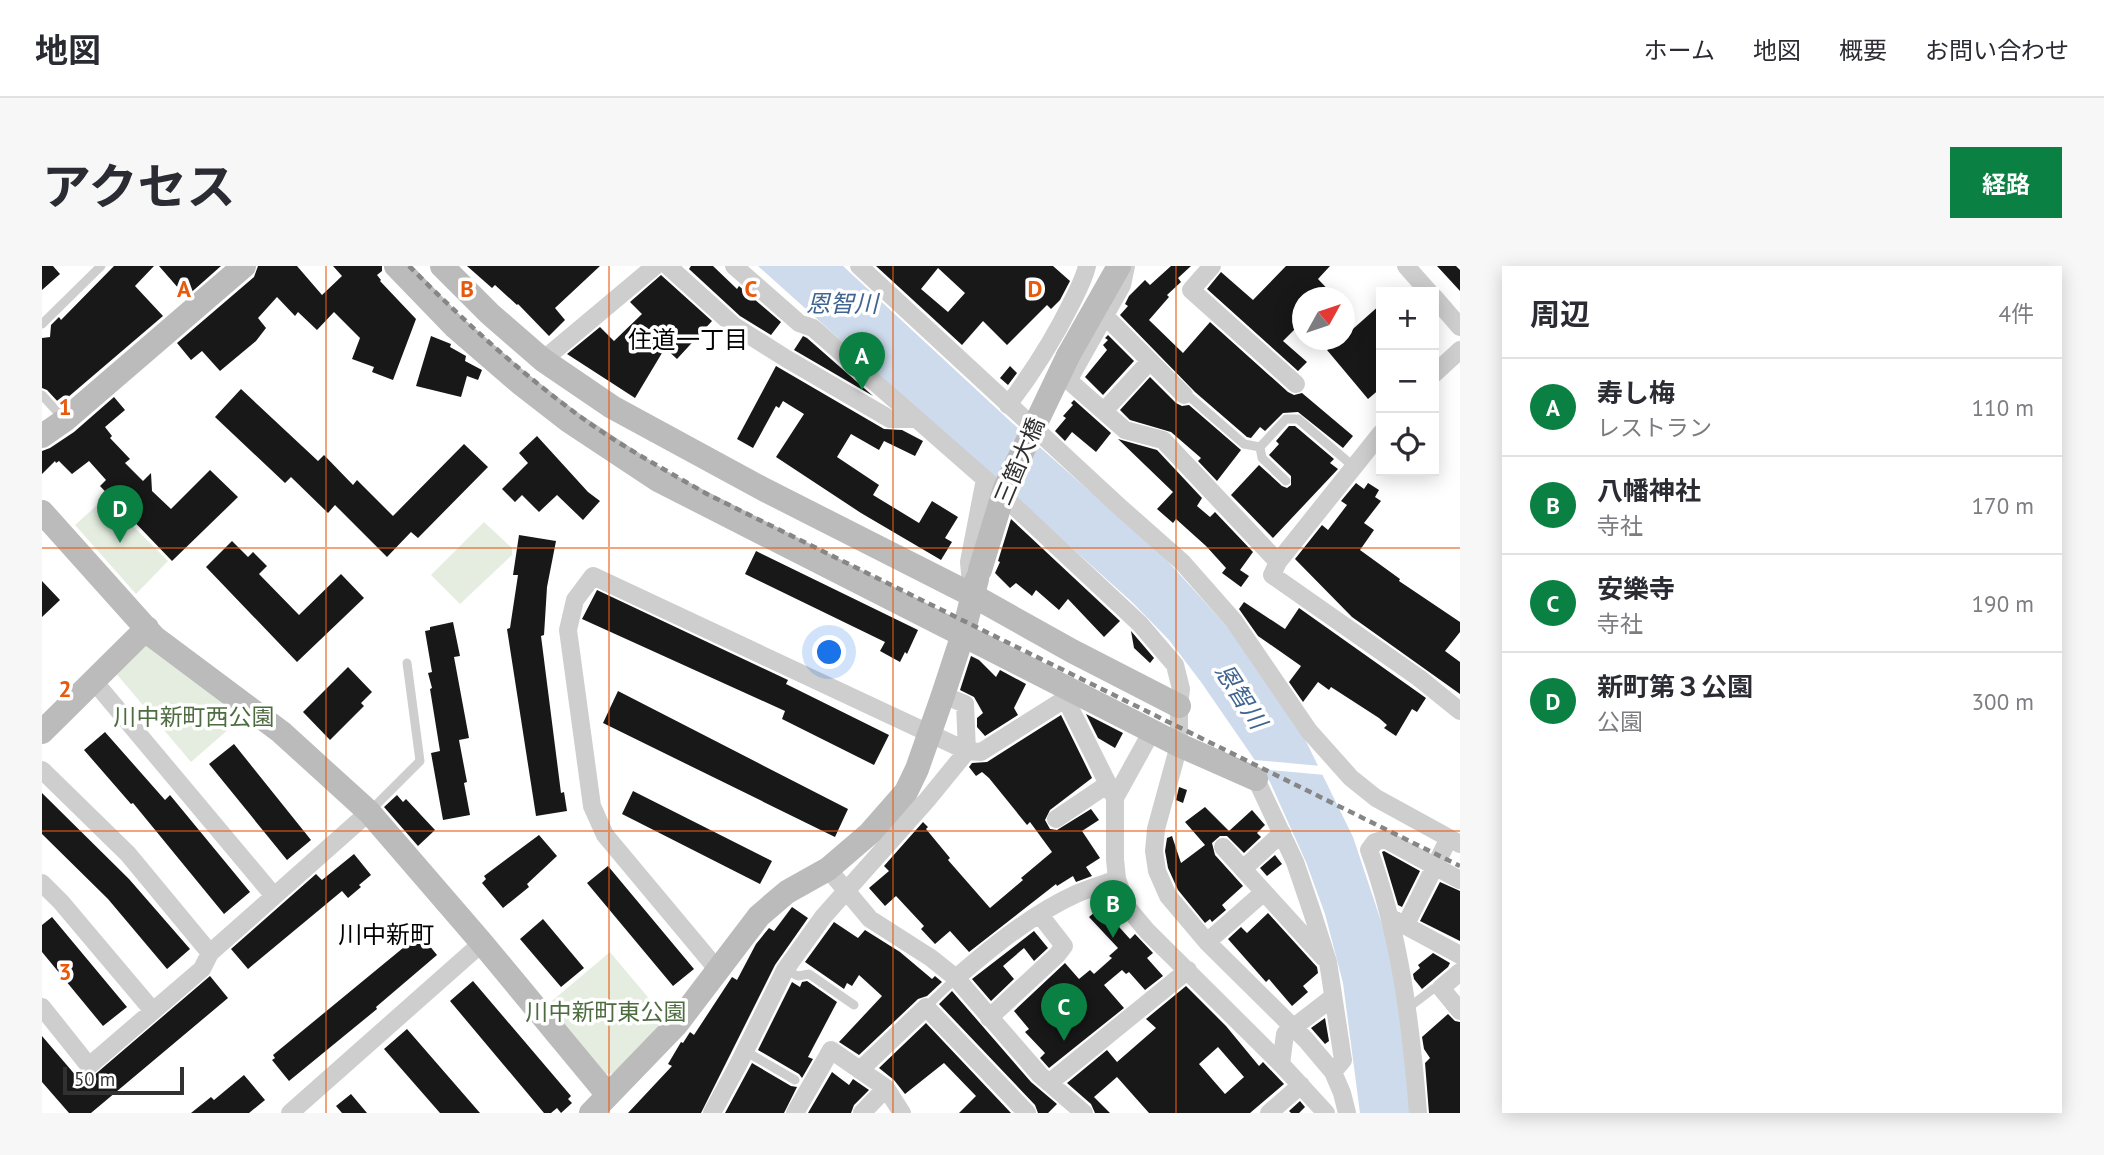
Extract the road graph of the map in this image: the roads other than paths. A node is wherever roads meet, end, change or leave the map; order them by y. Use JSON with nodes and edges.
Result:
{"nodes":[{"id":1,"x":101,"y":266,"type":"edge"},
{"id":2,"x":244,"y":266,"type":"edge"},
{"id":3,"x":396,"y":266,"type":"edge"},
{"id":4,"x":442,"y":266,"type":"edge"},
{"id":5,"x":655,"y":266,"type":"edge"},
{"id":6,"x":734,"y":266,"type":"edge"},
{"id":7,"x":1087,"y":266,"type":"edge"},
{"id":8,"x":1119,"y":266,"type":"edge"},
{"id":9,"x":1126,"y":266,"type":"edge"},
{"id":10,"x":1212,"y":266,"type":"edge"},
{"id":11,"x":1406,"y":266,"type":"edge"},
{"id":12,"x":676,"y":268,"type":"edge"},
{"id":13,"x":863,"y":268,"type":"edge"},
{"id":14,"x":1425,"y":287,"type":"edge"},
{"id":15,"x":1439,"y":303,"type":"edge"},
{"id":16,"x":1105,"y":316,"type":"junction"},
{"id":17,"x":42,"y":324,"type":"edge"},
{"id":18,"x":1460,"y":327,"type":"edge"},
{"id":19,"x":1460,"y":350,"type":"edge"},
{"id":20,"x":543,"y":360,"type":"junction"},
{"id":21,"x":1150,"y":361,"type":"junction"},
{"id":22,"x":1068,"y":368,"type":"junction"},
{"id":23,"x":1439,"y":369,"type":"edge"},
{"id":24,"x":1296,"y":384,"type":"dead end"},
{"id":25,"x":42,"y":395,"type":"edge"},
{"id":26,"x":1184,"y":395,"type":"joint"},
{"id":27,"x":1008,"y":405,"type":"junction"},
{"id":28,"x":1104,"y":411,"type":"junction"},
{"id":29,"x":916,"y":419,"type":"junction"},
{"id":30,"x":65,"y":420,"type":"junction"},
{"id":31,"x":1040,"y":434,"type":"junction"},
{"id":32,"x":42,"y":436,"type":"edge"},
{"id":33,"x":1376,"y":439,"type":"edge"},
{"id":34,"x":1260,"y":447,"type":"junction"},
{"id":35,"x":1354,"y":467,"type":"junction"},
{"id":36,"x":985,"y":480,"type":"junction"},
{"id":37,"x":1286,"y":481,"type":"dead end"},
{"id":38,"x":42,"y":512,"type":"edge"},
{"id":39,"x":1278,"y":562,"type":"junction"},
{"id":40,"x":972,"y":595,"type":"junction"},
{"id":41,"x":147,"y":628,"type":"junction"},
{"id":42,"x":963,"y":634,"type":"junction"},
{"id":43,"x":407,"y":663,"type":"dead end"},
{"id":44,"x":93,"y":680,"type":"junction"},
{"id":45,"x":943,"y":695,"type":"junction"},
{"id":46,"x":1071,"y":695,"type":"junction"},
{"id":47,"x":1179,"y":706,"type":"junction"},
{"id":48,"x":1460,"y":711,"type":"edge"},
{"id":49,"x":42,"y":732,"type":"edge"},
{"id":50,"x":1152,"y":732,"type":"junction"},
{"id":51,"x":930,"y":734,"type":"junction"},
{"id":52,"x":1179,"y":746,"type":"junction"},
{"id":53,"x":967,"y":751,"type":"junction"},
{"id":54,"x":42,"y":770,"type":"edge"},
{"id":55,"x":1256,"y":779,"type":"joint"},
{"id":56,"x":1111,"y":791,"type":"junction"},
{"id":57,"x":369,"y":812,"type":"junction"},
{"id":58,"x":1056,"y":819,"type":"dead end"},
{"id":59,"x":1282,"y":834,"type":"junction"},
{"id":60,"x":1455,"y":841,"type":"edge"},
{"id":61,"x":1223,"y":847,"type":"dead end"},
{"id":62,"x":1435,"y":867,"type":"junction"},
{"id":63,"x":828,"y":869,"type":"junction"},
{"id":64,"x":1243,"y":869,"type":"junction"},
{"id":65,"x":1117,"y":879,"type":"junction"},
{"id":66,"x":1460,"y":880,"type":"edge"},
{"id":67,"x":42,"y":883,"type":"edge"},
{"id":68,"x":846,"y":892,"type":"junction"},
{"id":69,"x":1264,"y":892,"type":"junction"},
{"id":70,"x":274,"y":896,"type":"junction"},
{"id":71,"x":1040,"y":915,"type":"junction"},
{"id":72,"x":1398,"y":922,"type":"junction"},
{"id":73,"x":1207,"y":942,"type":"junction"},
{"id":74,"x":482,"y":943,"type":"junction"},
{"id":75,"x":211,"y":953,"type":"junction"},
{"id":76,"x":1460,"y":955,"type":"edge"},
{"id":77,"x":1328,"y":962,"type":"junction"},
{"id":78,"x":717,"y":970,"type":"junction"},
{"id":79,"x":785,"y":970,"type":"junction"},
{"id":80,"x":1188,"y":970,"type":"junction"},
{"id":81,"x":1460,"y":972,"type":"edge"},
{"id":82,"x":956,"y":978,"type":"junction"},
{"id":83,"x":1441,"y":988,"type":"junction"},
{"id":84,"x":1334,"y":997,"type":"junction"},
{"id":85,"x":854,"y":1005,"type":"dead end"},
{"id":86,"x":42,"y":1007,"type":"edge"},
{"id":87,"x":926,"y":1007,"type":"junction"},
{"id":88,"x":1407,"y":1009,"type":"junction"},
{"id":89,"x":153,"y":1011,"type":"junction"},
{"id":90,"x":1460,"y":1011,"type":"edge"},
{"id":91,"x":989,"y":1018,"type":"junction"},
{"id":92,"x":1293,"y":1027,"type":"junction"},
{"id":93,"x":745,"y":1051,"type":"junction"},
{"id":94,"x":1281,"y":1064,"type":"junction"},
{"id":95,"x":860,"y":1070,"type":"junction"},
{"id":96,"x":1333,"y":1072,"type":"junction"},
{"id":97,"x":795,"y":1080,"type":"dead end"},
{"id":98,"x":1049,"y":1083,"type":"junction"},
{"id":99,"x":1301,"y":1084,"type":"junction"},
{"id":100,"x":886,"y":1088,"type":"junction"},
{"id":101,"x":608,"y":1095,"type":"junction"},
{"id":102,"x":290,"y":1113,"type":"edge"},
{"id":103,"x":591,"y":1113,"type":"edge"},
{"id":104,"x":712,"y":1113,"type":"edge"},
{"id":105,"x":795,"y":1113,"type":"edge"},
{"id":106,"x":862,"y":1113,"type":"edge"},
{"id":107,"x":902,"y":1113,"type":"edge"},
{"id":108,"x":1027,"y":1113,"type":"edge"},
{"id":109,"x":1084,"y":1113,"type":"edge"},
{"id":110,"x":1269,"y":1113,"type":"edge"},
{"id":111,"x":1326,"y":1113,"type":"edge"},
{"id":112,"x":1348,"y":1113,"type":"edge"},
{"id":113,"x":1418,"y":1113,"type":"edge"}],
"edges":[{"from":1,"to":17,"type":"lane"},
{"from":2,"to":30,"type":"street"},
{"from":3,"to":42,"type":"street"},
{"from":4,"to":20,"type":"street"},
{"from":5,"to":20,"type":"street"},
{"from":6,"to":29,"type":"street"},
{"from":7,"to":27,"type":"street"},
{"from":8,"to":22,"type":"street","name":"三箇大橋"},
{"from":9,"to":16,"type":"street"},
{"from":10,"to":24,"type":"street"},
{"from":11,"to":14,"type":"street"},
{"from":12,"to":29,"type":"street"},
{"from":13,"to":27,"type":"street"},
{"from":15,"to":18,"type":"street"},
{"from":16,"to":21,"type":"street"},
{"from":16,"to":22,"type":"street"},
{"from":19,"to":23,"type":"street"},
{"from":20,"to":40,"type":"street"},
{"from":21,"to":26,"type":"street"},
{"from":21,"to":28,"type":"street"},
{"from":22,"to":28,"type":"street"},
{"from":22,"to":31,"type":"street"},
{"from":22,"to":40,"type":"street","name":"三箇大橋","bridge":true},
{"from":25,"to":30,"type":"lane"},
{"from":26,"to":34,"type":"lane"},
{"from":27,"to":31,"type":"street"},
{"from":28,"to":39,"type":"street"},
{"from":29,"to":36,"type":"street"},
{"from":30,"to":32,"type":"street"},
{"from":31,"to":60,"type":"street"},
{"from":33,"to":35,"type":"street"},
{"from":34,"to":35,"type":"lane"},
{"from":34,"to":37,"type":"lane"},
{"from":35,"to":39,"type":"street"},
{"from":36,"to":40,"type":"street"},
{"from":36,"to":47,"type":"street"},
{"from":38,"to":41,"type":"street"},
{"from":39,"to":48,"type":"street"},
{"from":40,"to":42,"type":"street","name":"三箇大橋"},
{"from":40,"to":47,"type":"street"},
{"from":41,"to":44,"type":"street"},
{"from":41,"to":57,"type":"street"},
{"from":42,"to":45,"type":"street","name":"三箇大橋"},
{"from":42,"to":46,"type":"street"},
{"from":43,"to":57,"type":"lane"},
{"from":44,"to":49,"type":"street"},
{"from":44,"to":70,"type":"street"},
{"from":45,"to":51,"type":"street","name":"三箇大橋"},
{"from":45,"to":53,"type":"street"},
{"from":46,"to":50,"type":"street"},
{"from":46,"to":53,"type":"street"},
{"from":46,"to":56,"type":"street"},
{"from":47,"to":52,"type":"street"},
{"from":50,"to":52,"type":"street"},
{"from":50,"to":56,"type":"street"},
{"from":51,"to":53,"type":"street"},
{"from":51,"to":63,"type":"street","name":"三箇大橋"},
{"from":51,"to":78,"type":"street"},
{"from":52,"to":55,"type":"street"},
{"from":52,"to":73,"type":"street"},
{"from":53,"to":68,"type":"street"},
{"from":54,"to":75,"type":"street"},
{"from":55,"to":59,"type":"street"},
{"from":56,"to":58,"type":"street"},
{"from":56,"to":65,"type":"street"},
{"from":57,"to":70,"type":"street"},
{"from":57,"to":74,"type":"street"},
{"from":59,"to":64,"type":"street"},
{"from":59,"to":77,"type":"street"},
{"from":60,"to":62,"type":"street"},
{"from":61,"to":64,"type":"street"},
{"from":62,"to":66,"type":"street"},
{"from":62,"to":72,"type":"street"},
{"from":62,"to":72,"type":"street"},
{"from":63,"to":68,"type":"street"},
{"from":63,"to":78,"type":"street","name":"三箇大橋"},
{"from":64,"to":69,"type":"street"},
{"from":65,"to":71,"type":"street"},
{"from":65,"to":80,"type":"street"},
{"from":67,"to":89,"type":"street"},
{"from":68,"to":79,"type":"street"},
{"from":68,"to":82,"type":"street"},
{"from":69,"to":73,"type":"street"},
{"from":69,"to":77,"type":"street"},
{"from":70,"to":75,"type":"street"},
{"from":71,"to":82,"type":"street"},
{"from":71,"to":91,"type":"street"},
{"from":72,"to":76,"type":"street"},
{"from":72,"to":88,"type":"street"},
{"from":73,"to":92,"type":"street"},
{"from":74,"to":101,"type":"street"},
{"from":74,"to":102,"type":"street"},
{"from":75,"to":89,"type":"street"},
{"from":77,"to":84,"type":"street"},
{"from":78,"to":101,"type":"street","name":"三箇大橋"},
{"from":79,"to":85,"type":"lane"},
{"from":79,"to":93,"type":"street"},
{"from":80,"to":94,"type":"street"},
{"from":80,"to":98,"type":"street"},
{"from":81,"to":83,"type":"street"},
{"from":82,"to":87,"type":"lane"},
{"from":82,"to":91,"type":"street"},
{"from":83,"to":88,"type":"lane"},
{"from":83,"to":90,"type":"street"},
{"from":84,"to":92,"type":"street"},
{"from":84,"to":96,"type":"street"},
{"from":86,"to":89,"type":"street"},
{"from":87,"to":95,"type":"street"},
{"from":87,"to":108,"type":"street"},
{"from":88,"to":113,"type":"street"},
{"from":91,"to":98,"type":"street"},
{"from":92,"to":94,"type":"street"},
{"from":92,"to":96,"type":"street"},
{"from":93,"to":97,"type":"lane"},
{"from":93,"to":104,"type":"street"},
{"from":94,"to":99,"type":"street"},
{"from":95,"to":100,"type":"street"},
{"from":95,"to":105,"type":"street"},
{"from":96,"to":112,"type":"street"},
{"from":98,"to":109,"type":"street"},
{"from":99,"to":110,"type":"street"},
{"from":99,"to":111,"type":"street"},
{"from":100,"to":106,"type":"street"},
{"from":100,"to":107,"type":"street"},
{"from":101,"to":103,"type":"street","name":"三箇大橋"}]}
